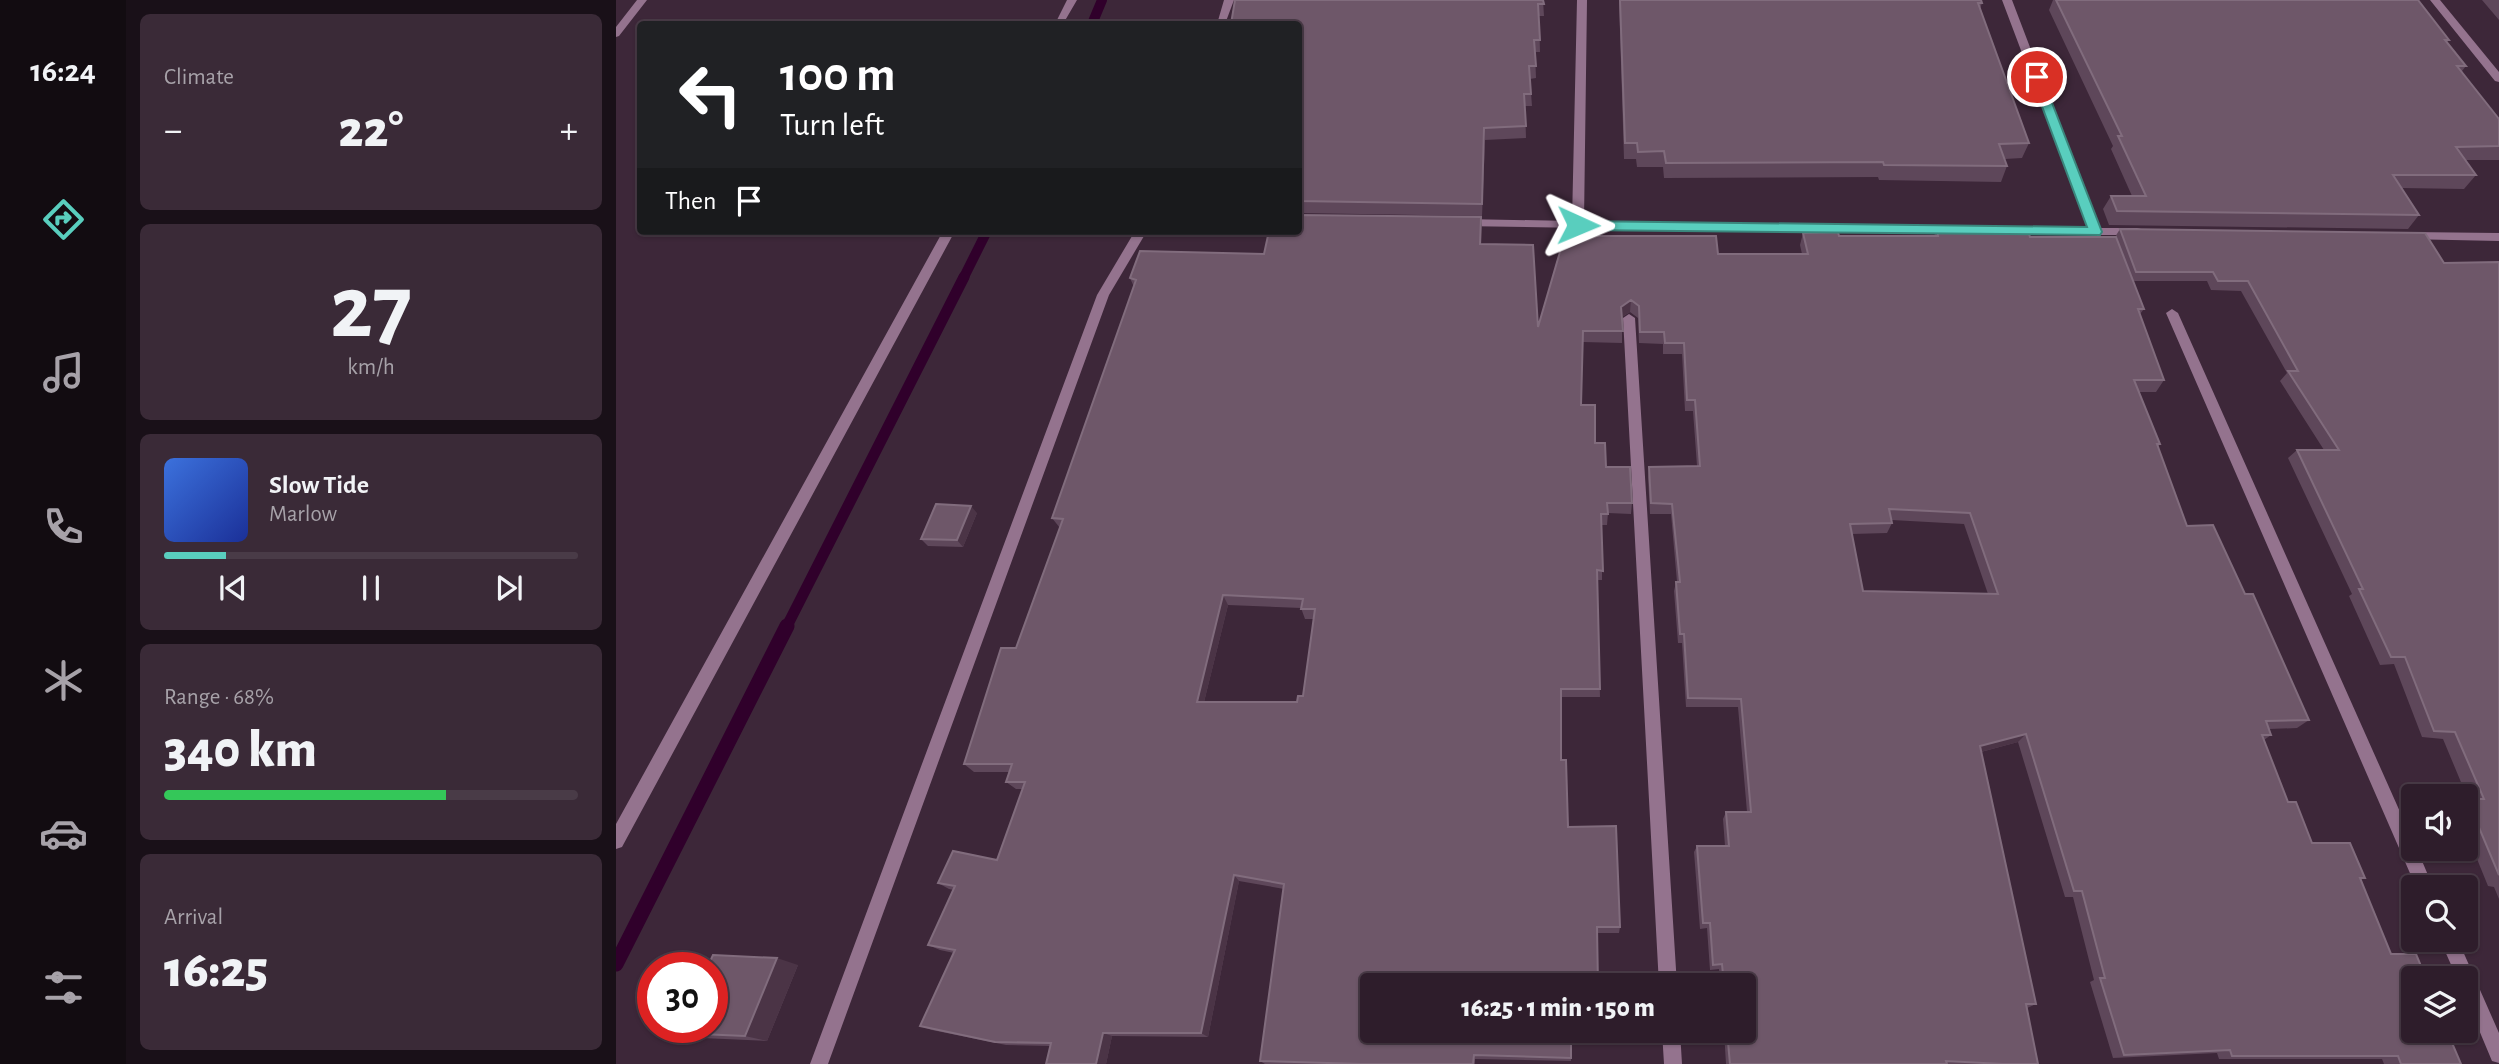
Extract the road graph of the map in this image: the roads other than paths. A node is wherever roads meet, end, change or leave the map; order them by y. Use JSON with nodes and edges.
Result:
{"nodes":[{"id":1,"x":642,"y":0,"type":"edge"},
{"id":2,"x":1072,"y":0,"type":"edge"},
{"id":3,"x":1229,"y":0,"type":"edge"},
{"id":4,"x":1582,"y":0,"type":"edge"},
{"id":5,"x":2007,"y":0,"type":"edge"},
{"id":6,"x":2435,"y":0,"type":"edge"},
{"id":7,"x":1061,"y":21,"type":"edge"},
{"id":8,"x":1223,"y":21,"type":"edge"},
{"id":9,"x":616,"y":34,"type":"edge"},
{"id":10,"x":2499,"y":79,"type":"edge"},
{"id":11,"x":1452,"y":223,"type":"edge"},
{"id":12,"x":1578,"y":225,"type":"junction"},
{"id":13,"x":1970,"y":230,"type":"edge"},
{"id":14,"x":1998,"y":230,"type":"edge"},
{"id":15,"x":2095,"y":232,"type":"junction"},
{"id":16,"x":2151,"y":232,"type":"edge"},
{"id":17,"x":947,"y":235,"type":"edge"},
{"id":18,"x":1139,"y":235,"type":"edge"},
{"id":19,"x":2402,"y":236,"type":"edge"},
{"id":20,"x":2499,"y":237,"type":"edge"},
{"id":21,"x":2172,"y":313,"type":"dead end"},
{"id":22,"x":1629,"y":318,"type":"edge"},
{"id":23,"x":616,"y":841,"type":"edge"},
{"id":24,"x":2420,"y":875,"type":"edge"},
{"id":25,"x":1667,"y":973,"type":"edge"},
{"id":26,"x":2478,"y":1006,"type":"edge"},
{"id":27,"x":1672,"y":1043,"type":"edge"},
{"id":28,"x":2499,"y":1054,"type":"edge"},
{"id":29,"x":819,"y":1064,"type":"edge"},
{"id":30,"x":1673,"y":1064,"type":"edge"}],
"edges":[{"from":1,"to":9,"type":"street"},
{"from":2,"to":7,"type":"street"},
{"from":3,"to":8,"type":"street"},
{"from":4,"to":12,"type":"street"},
{"from":5,"to":15,"type":"street"},
{"from":6,"to":10,"type":"street"},
{"from":11,"to":12,"type":"street"},
{"from":12,"to":13,"type":"street"},
{"from":14,"to":15,"type":"street"},
{"from":15,"to":16,"type":"street"},
{"from":17,"to":23,"type":"street"},
{"from":18,"to":29,"type":"street"},
{"from":19,"to":20,"type":"street"},
{"from":21,"to":24,"type":"street"},
{"from":22,"to":25,"type":"street"},
{"from":26,"to":28,"type":"street"},
{"from":27,"to":30,"type":"street"}]}
